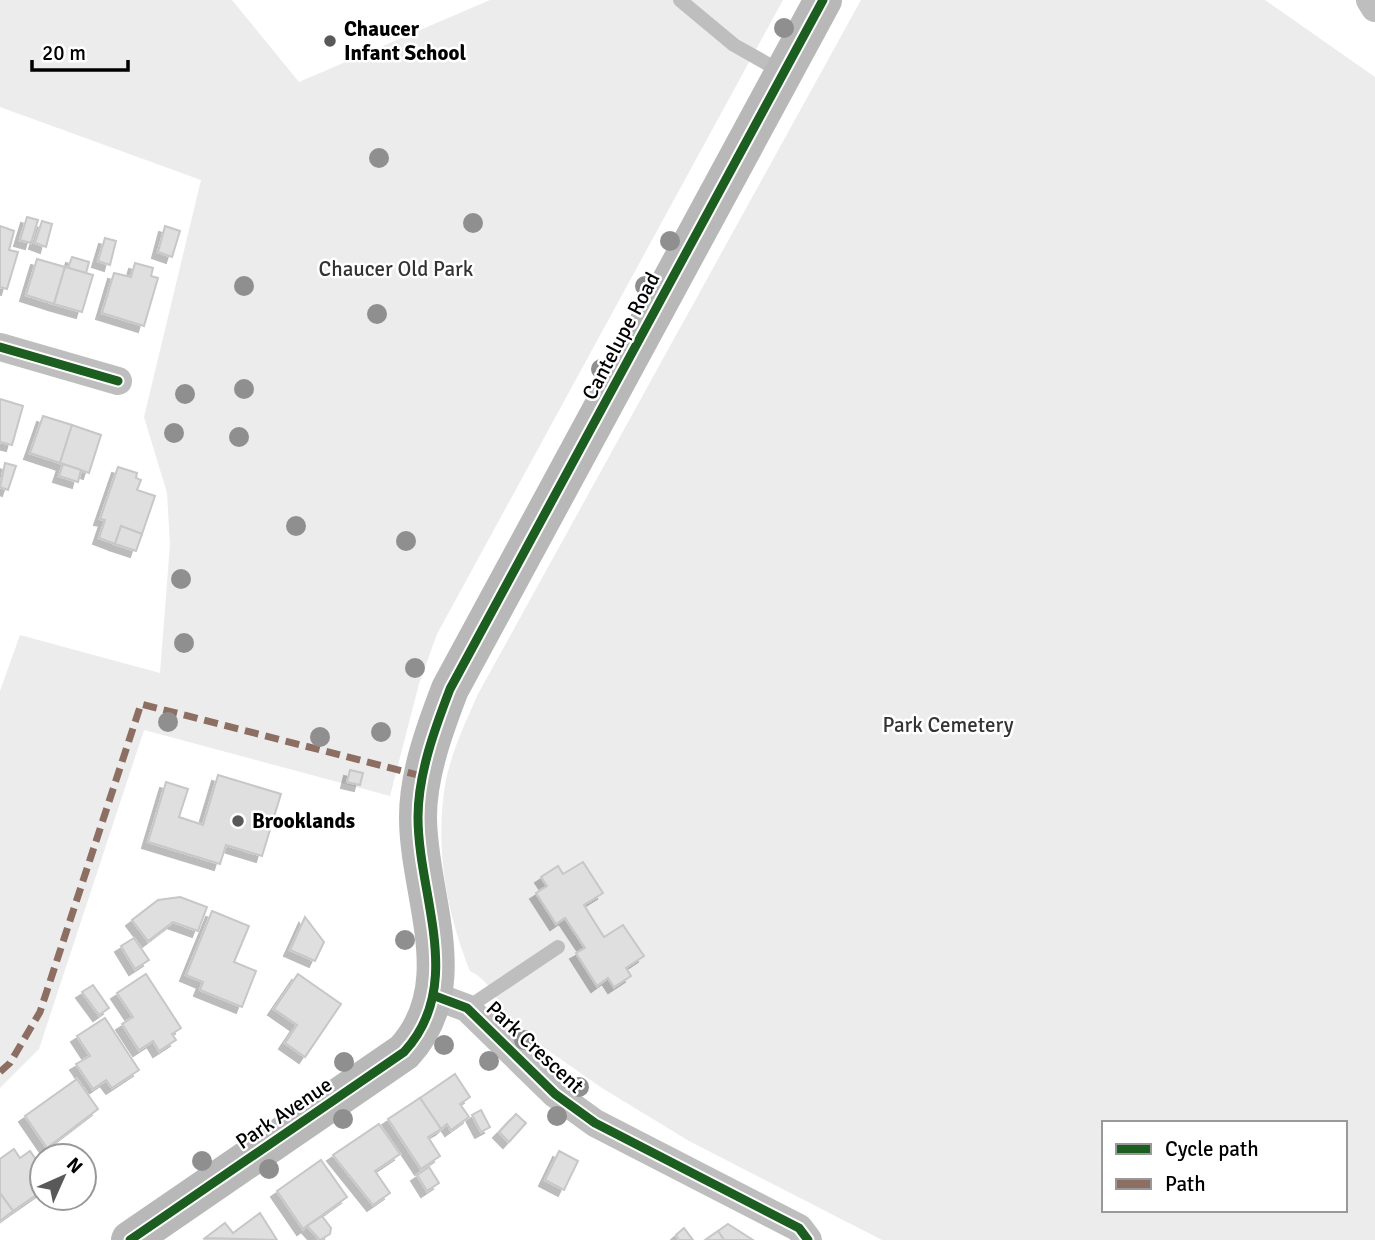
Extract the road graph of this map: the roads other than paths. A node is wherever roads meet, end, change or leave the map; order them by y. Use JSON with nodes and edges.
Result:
{"nodes":[{"id":1,"x":681,"y":0,"type":"edge"},
{"id":2,"x":823,"y":0,"type":"edge"},
{"id":3,"x":1370,"y":0,"type":"edge"},
{"id":4,"x":1375,"y":8,"type":"edge"},
{"id":5,"x":784,"y":73,"type":"junction"},
{"id":6,"x":0,"y":347,"type":"edge"},
{"id":7,"x":118,"y":381,"type":"dead end"},
{"id":8,"x":558,"y":947,"type":"dead end"},
{"id":9,"x":451,"y":1002,"type":"junction"},
{"id":10,"x":130,"y":1240,"type":"edge"},
{"id":11,"x":808,"y":1240,"type":"edge"}],
"edges":[{"from":1,"to":5,"type":"lane"},
{"from":2,"to":5,"type":"street","name":"Cantelupe Road"},
{"from":3,"to":4,"type":"street"},
{"from":5,"to":9,"type":"street","name":"Cantelupe Road"},
{"from":6,"to":7,"type":"street"},
{"from":8,"to":9,"type":"lane"},
{"from":9,"to":10,"type":"street","name":"Park Avenue"},
{"from":9,"to":11,"type":"street","name":"Park Crescent"}]}
